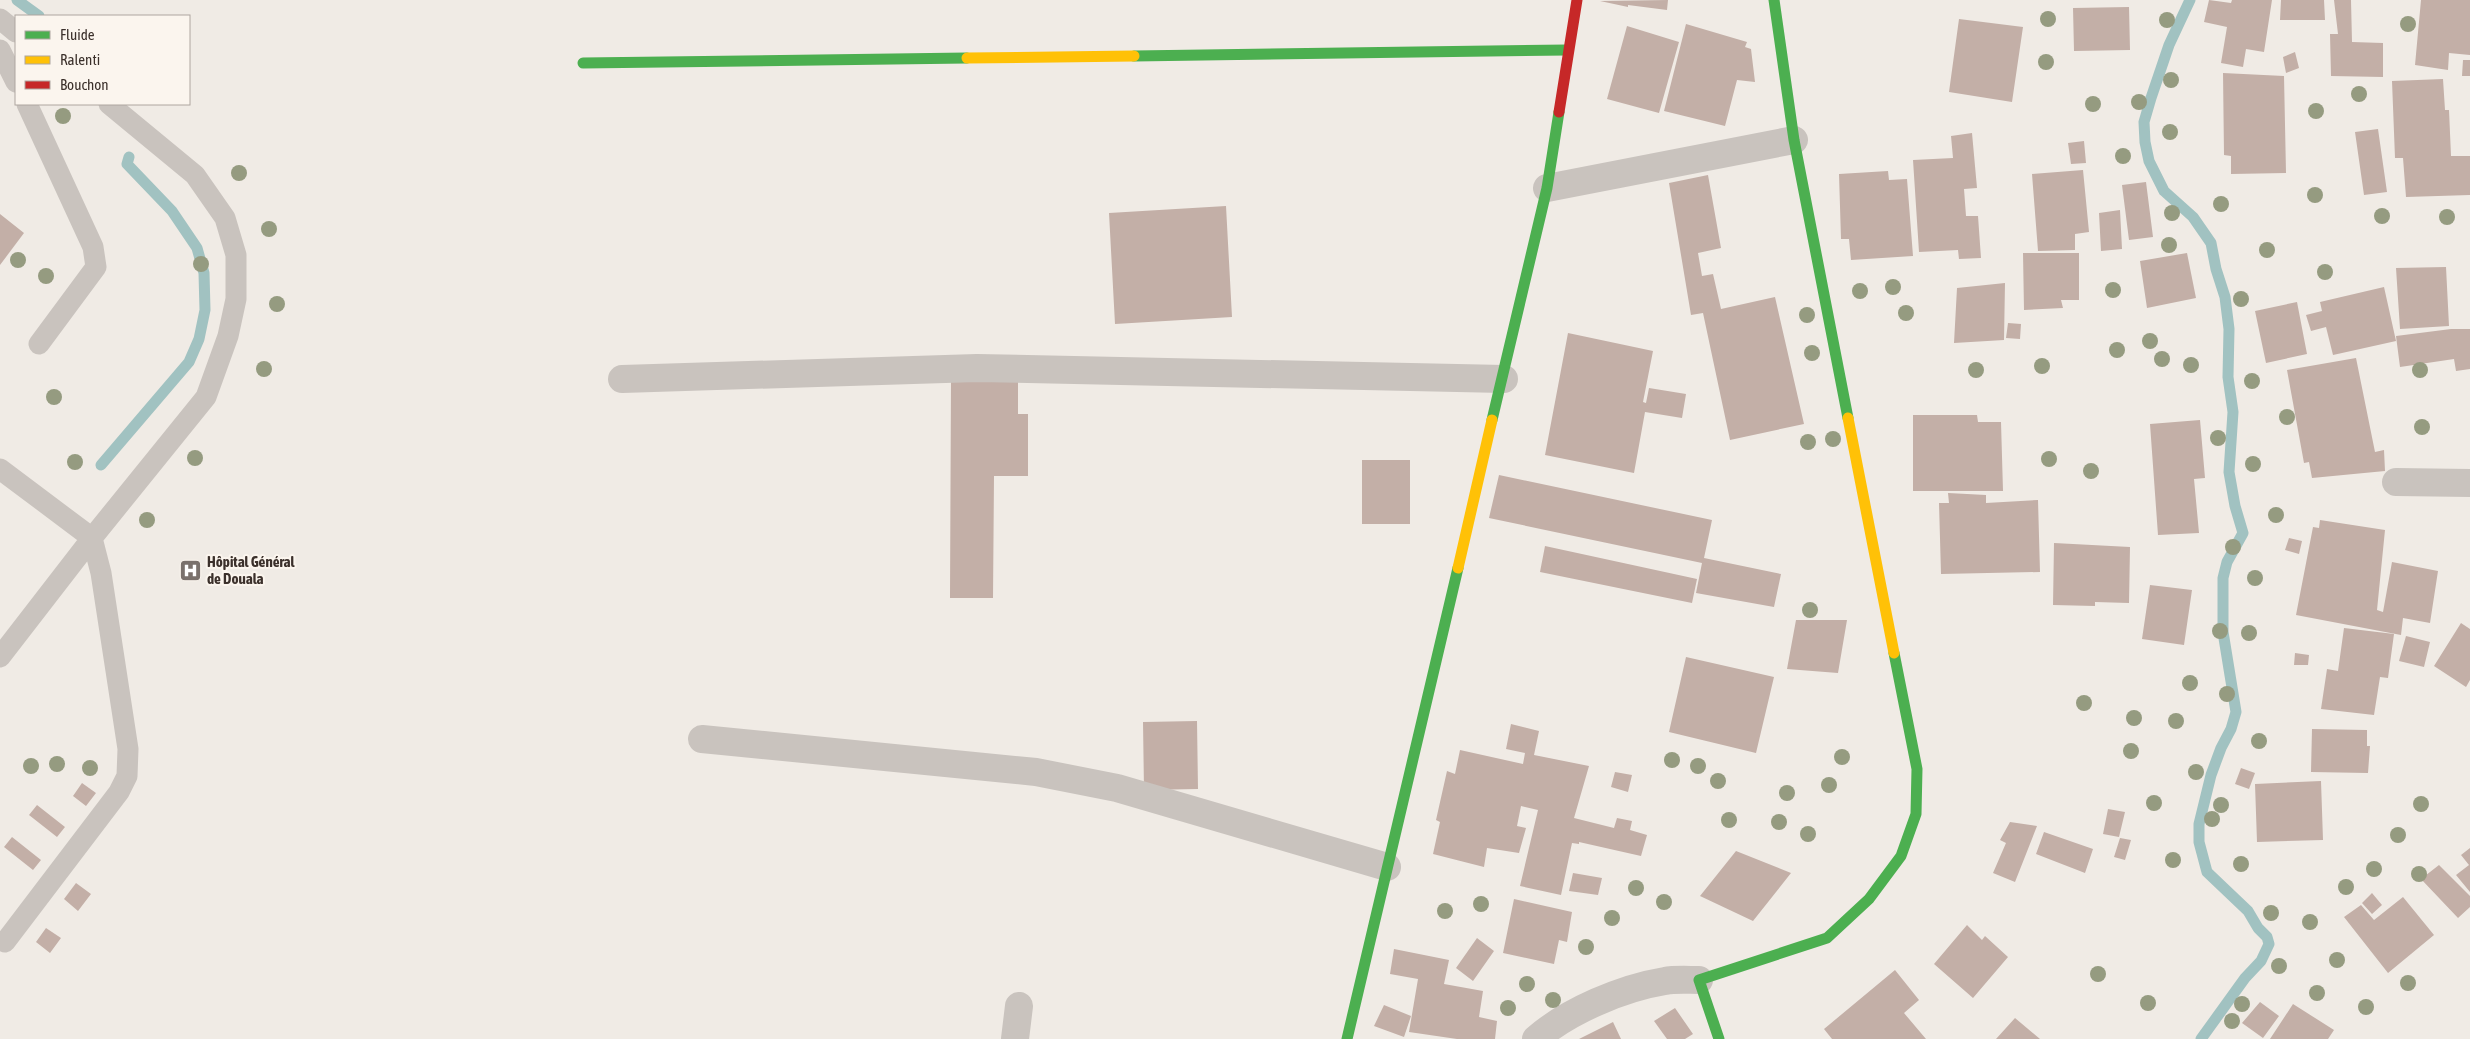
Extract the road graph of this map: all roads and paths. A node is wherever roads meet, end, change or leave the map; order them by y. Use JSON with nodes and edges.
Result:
{"nodes":[{"id":1,"x":1577,"y":0,"type":"edge"},
{"id":2,"x":1774,"y":0,"type":"edge"},
{"id":3,"x":0,"y":19,"type":"edge"},
{"id":4,"x":15,"y":31,"type":"edge"},
{"id":5,"x":0,"y":50,"type":"edge"},
{"id":6,"x":1567,"y":50,"type":"junction"},
{"id":7,"x":583,"y":63,"type":"dead end"},
{"id":8,"x":15,"y":80,"type":"edge"},
{"id":9,"x":27,"y":105,"type":"edge"},
{"id":10,"x":110,"y":105,"type":"edge"},
{"id":11,"x":1794,"y":140,"type":"junction"},
{"id":12,"x":1547,"y":188,"type":"junction"},
{"id":13,"x":39,"y":344,"type":"dead end"},
{"id":14,"x":622,"y":379,"type":"dead end"},
{"id":15,"x":1504,"y":379,"type":"junction"},
{"id":16,"x":0,"y":470,"type":"edge"},
{"id":17,"x":2396,"y":482,"type":"dead end"},
{"id":18,"x":2470,"y":483,"type":"edge"},
{"id":19,"x":92,"y":538,"type":"junction"},
{"id":20,"x":0,"y":657,"type":"edge"},
{"id":21,"x":702,"y":739,"type":"dead end"},
{"id":22,"x":1387,"y":867,"type":"junction"},
{"id":23,"x":5,"y":942,"type":"dead end"},
{"id":24,"x":1699,"y":980,"type":"junction"},
{"id":25,"x":1019,"y":1006,"type":"dead end"},
{"id":26,"x":1015,"y":1039,"type":"edge"},
{"id":27,"x":1347,"y":1039,"type":"edge"},
{"id":28,"x":1536,"y":1039,"type":"edge"},
{"id":29,"x":1719,"y":1039,"type":"edge"}],
"edges":[{"from":1,"to":6,"type":"street"},
{"from":2,"to":11,"type":"street"},
{"from":3,"to":4,"type":"lane"},
{"from":5,"to":8,"type":"lane"},
{"from":6,"to":7,"type":"street"},
{"from":6,"to":12,"type":"street"},
{"from":9,"to":13,"type":"lane"},
{"from":10,"to":19,"type":"lane"},
{"from":11,"to":12,"type":"street"},
{"from":11,"to":24,"type":"street"},
{"from":12,"to":15,"type":"street"},
{"from":14,"to":15,"type":"street"},
{"from":15,"to":22,"type":"street"},
{"from":16,"to":19,"type":"lane"},
{"from":17,"to":18,"type":"street"},
{"from":19,"to":20,"type":"lane"},
{"from":19,"to":23,"type":"lane"},
{"from":21,"to":22,"type":"street"},
{"from":22,"to":27,"type":"street"},
{"from":24,"to":28,"type":"street"},
{"from":24,"to":29,"type":"street"},
{"from":25,"to":26,"type":"street"}]}
